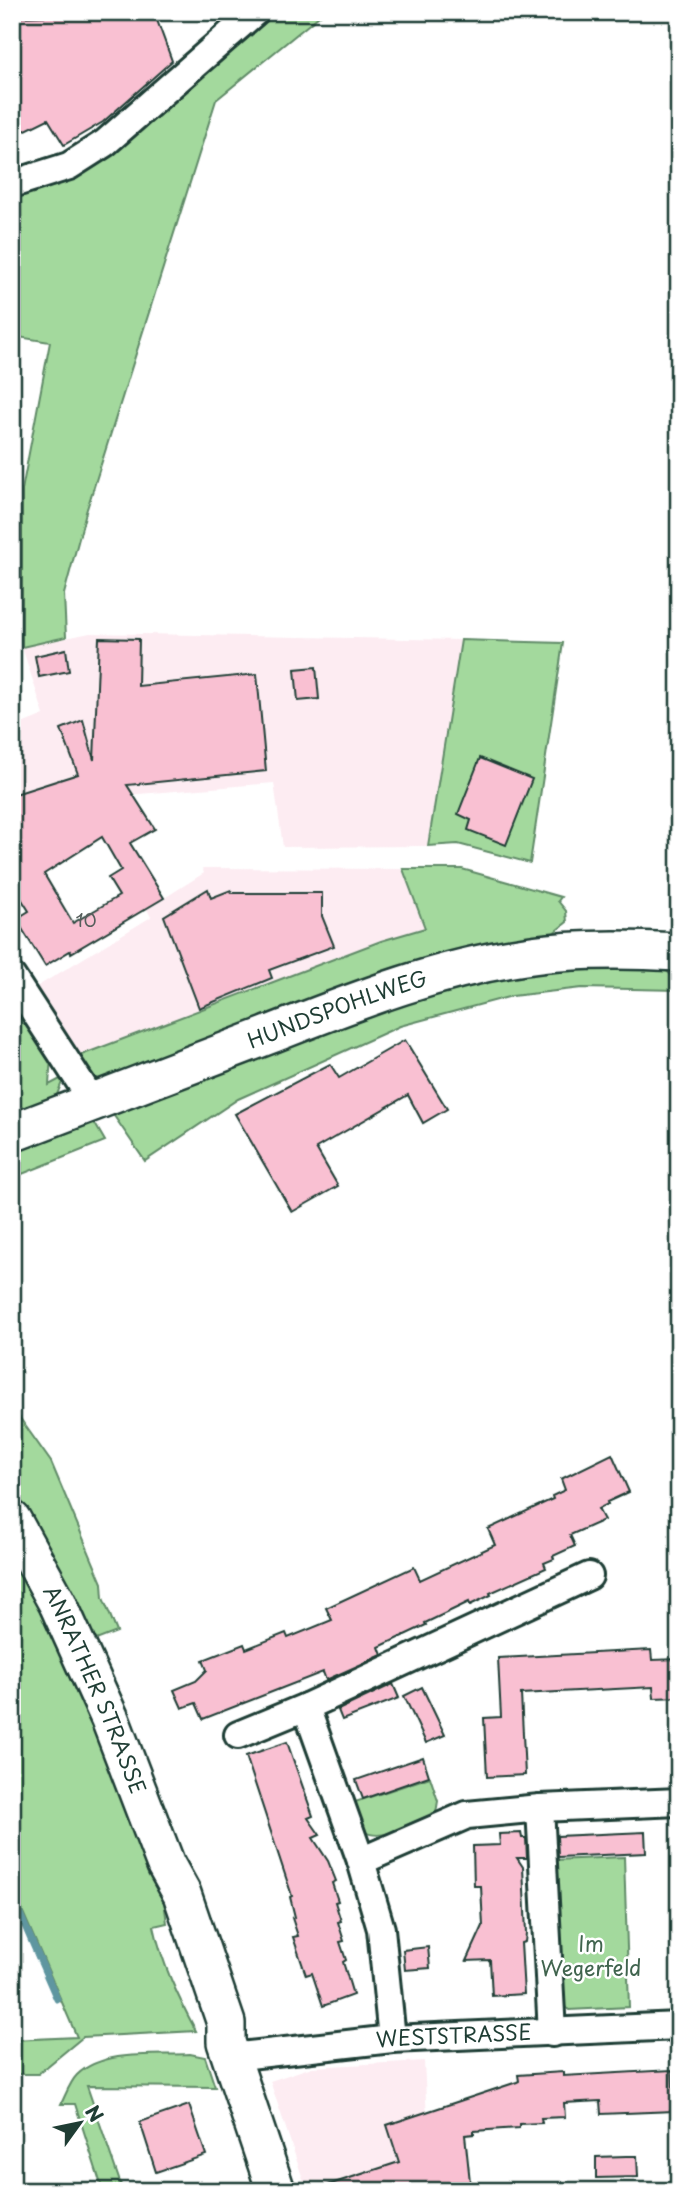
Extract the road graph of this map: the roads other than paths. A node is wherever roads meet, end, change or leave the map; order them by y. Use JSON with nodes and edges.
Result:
{"nodes":[{"id":1,"x":255,"y":12,"type":"edge"},
{"id":2,"x":12,"y":184,"type":"edge"},
{"id":3,"x":679,"y":952,"type":"edge"},
{"id":4,"x":12,"y":977,"type":"edge"},
{"id":5,"x":93,"y":1102,"type":"junction"},
{"id":6,"x":12,"y":1133,"type":"edge"},
{"id":7,"x":12,"y":1520,"type":"edge"},
{"id":8,"x":589,"y":1576,"type":"dead end"},
{"id":9,"x":306,"y":1707,"type":"junction"},
{"id":10,"x":238,"y":1735,"type":"dead end"},
{"id":11,"x":679,"y":1802,"type":"edge"},
{"id":12,"x":540,"y":1808,"type":"junction"},
{"id":13,"x":361,"y":1861,"type":"junction"},
{"id":14,"x":679,"y":2026,"type":"edge"},
{"id":15,"x":552,"y":2033,"type":"junction"},
{"id":16,"x":392,"y":2039,"type":"junction"},
{"id":17,"x":228,"y":2049,"type":"junction"},
{"id":18,"x":276,"y":2191,"type":"edge"}],
"edges":[{"from":1,"to":2,"type":"street"},
{"from":3,"to":5,"type":"street","name":"HUNDSPOHLWEG"},
{"from":4,"to":5,"type":"street"},
{"from":5,"to":6,"type":"street","name":"HUNDSPOHLWEG"},
{"from":7,"to":17,"type":"street","name":"ANRATHER STRASSE"},
{"from":8,"to":9,"type":"street"},
{"from":9,"to":10,"type":"street"},
{"from":9,"to":13,"type":"street"},
{"from":11,"to":12,"type":"street"},
{"from":12,"to":13,"type":"street"},
{"from":12,"to":15,"type":"street"},
{"from":13,"to":16,"type":"street"},
{"from":14,"to":15,"type":"street","name":"WESTSTRASSE"},
{"from":15,"to":16,"type":"street","name":"WESTSTRASSE"},
{"from":16,"to":17,"type":"street","name":"WESTSTRASSE"},
{"from":17,"to":18,"type":"street","name":"ANRATHER STRASSE"}]}
